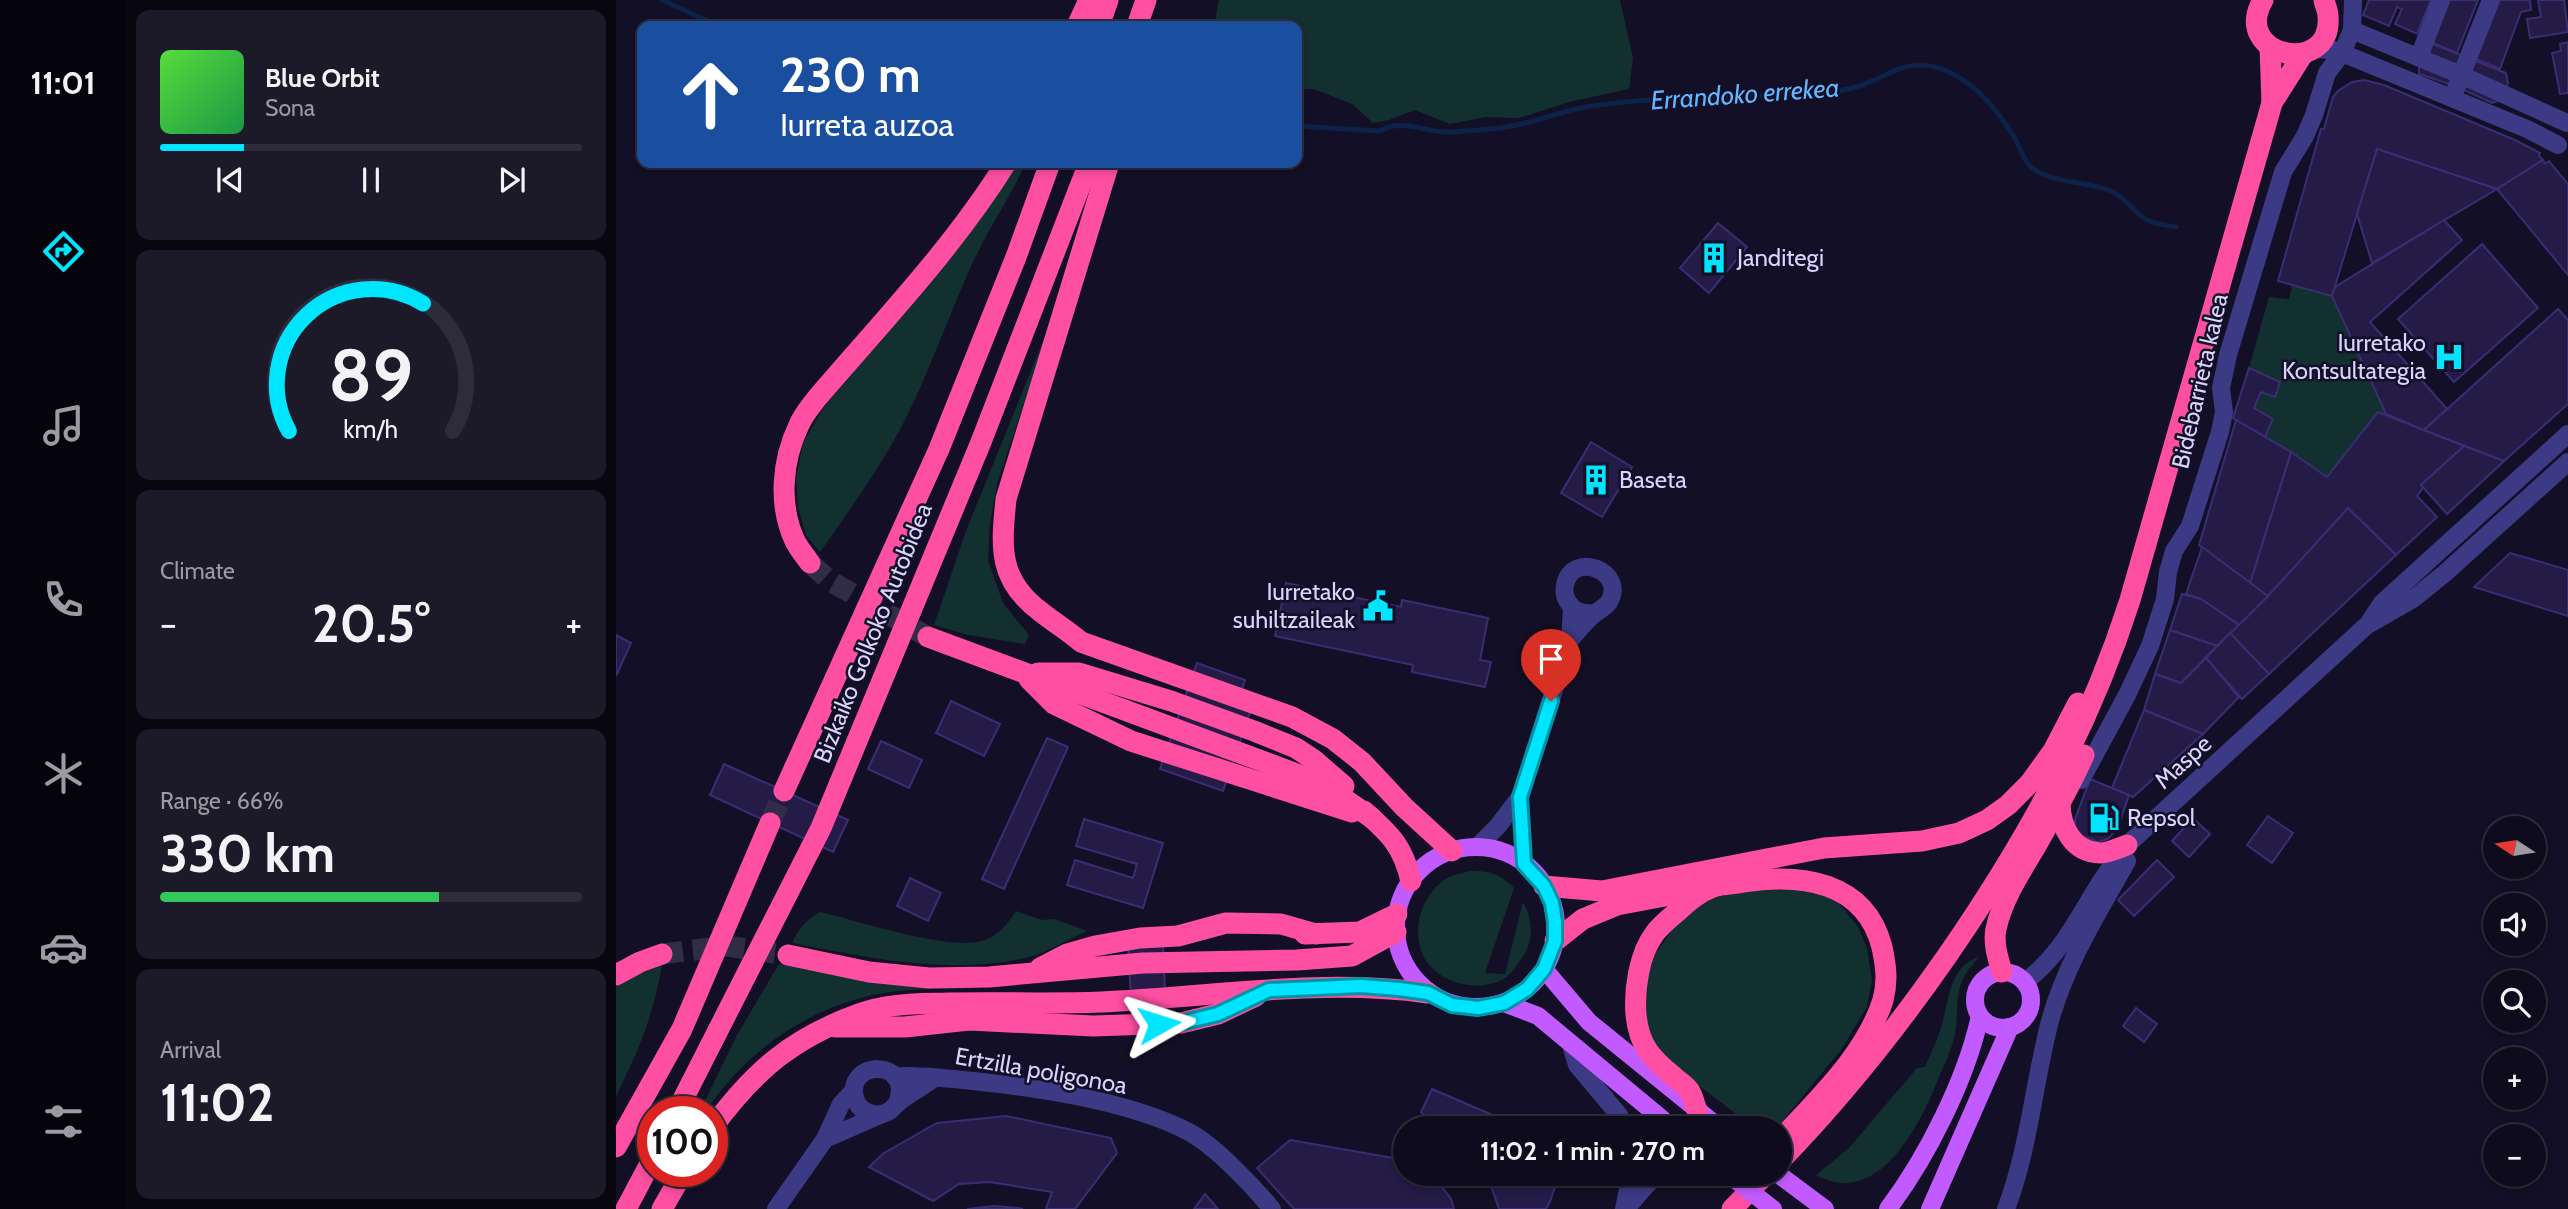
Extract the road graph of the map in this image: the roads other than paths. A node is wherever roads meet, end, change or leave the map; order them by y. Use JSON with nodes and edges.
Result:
{"nodes":[{"id":1,"x":1089,"y":0,"type":"edge"},
{"id":2,"x":1108,"y":0,"type":"edge"},
{"id":3,"x":1146,"y":0,"type":"edge"},
{"id":4,"x":1160,"y":0,"type":"edge"},
{"id":5,"x":2263,"y":0,"type":"edge"},
{"id":6,"x":2353,"y":0,"type":"edge"},
{"id":7,"x":2441,"y":0,"type":"edge"},
{"id":8,"x":2491,"y":0,"type":"edge"},
{"id":9,"x":2324,"y":4,"type":"edge"},
{"id":10,"x":1079,"y":21,"type":"edge"},
{"id":11,"x":1101,"y":21,"type":"edge"},
{"id":12,"x":1139,"y":21,"type":"edge"},
{"id":13,"x":1154,"y":21,"type":"edge"},
{"id":14,"x":2351,"y":32,"type":"junction"},
{"id":15,"x":2270,"y":47,"type":"junction"},
{"id":16,"x":2308,"y":51,"type":"junction"},
{"id":17,"x":2342,"y":53,"type":"junction"},
{"id":18,"x":2419,"y":57,"type":"junction"},
{"id":19,"x":2461,"y":75,"type":"junction"},
{"id":20,"x":2452,"y":99,"type":"junction"},
{"id":21,"x":2272,"y":103,"type":"junction"},
{"id":22,"x":2567,"y":123,"type":"edge"},
{"id":23,"x":2563,"y":152,"type":"edge"},
{"id":24,"x":1003,"y":168,"type":"edge"},
{"id":25,"x":1048,"y":168,"type":"edge"},
{"id":26,"x":1087,"y":168,"type":"edge"},
{"id":27,"x":1107,"y":168,"type":"edge"},
{"id":28,"x":2568,"y":434,"type":"edge"},
{"id":29,"x":2568,"y":461,"type":"edge"},
{"id":30,"x":2145,"y":547,"type":"junction"},
{"id":31,"x":810,"y":563,"type":"tunnel mouth"},
{"id":32,"x":1572,"y":608,"type":"junction"},
{"id":33,"x":1595,"y":613,"type":"junction"},
{"id":34,"x":2366,"y":626,"type":"junction"},
{"id":35,"x":1064,"y":627,"type":"junction"},
{"id":36,"x":928,"y":637,"type":"tunnel mouth"},
{"id":37,"x":1570,"y":640,"type":"junction"},
{"id":38,"x":2100,"y":684,"type":"junction"},
{"id":39,"x":784,"y":791,"type":"tunnel mouth"},
{"id":40,"x":1520,"y":797,"type":"junction"},
{"id":41,"x":2064,"y":798,"type":"junction"},
{"id":42,"x":770,"y":823,"type":"tunnel mouth"},
{"id":43,"x":2145,"y":829,"type":"junction"},
{"id":44,"x":1430,"y":832,"type":"junction"},
{"id":45,"x":2127,"y":845,"type":"junction"},
{"id":46,"x":1477,"y":847,"type":"junction"},
{"id":47,"x":1452,"y":851,"type":"junction"},
{"id":48,"x":1524,"y":864,"type":"junction"},
{"id":49,"x":1410,"y":881,"type":"junction"},
{"id":50,"x":1544,"y":886,"type":"junction"},
{"id":51,"x":1712,"y":887,"type":"junction"},
{"id":52,"x":1396,"y":923,"type":"junction"},
{"id":53,"x":1555,"y":941,"type":"junction"},
{"id":54,"x":662,"y":954,"type":"tunnel mouth"},
{"id":55,"x":788,"y":955,"type":"tunnel mouth"},
{"id":56,"x":1544,"y":969,"type":"junction"},
{"id":57,"x":1032,"y":972,"type":"junction"},
{"id":58,"x":2002,"y":972,"type":"junction"},
{"id":59,"x":616,"y":975,"type":"edge"},
{"id":60,"x":2025,"y":982,"type":"junction"},
{"id":61,"x":1269,"y":990,"type":"junction"},
{"id":62,"x":1428,"y":993,"type":"junction"},
{"id":63,"x":1504,"y":1003,"type":"junction"},
{"id":64,"x":1980,"y":1016,"type":"junction"},
{"id":65,"x":827,"y":1027,"type":"junction"},
{"id":66,"x":2010,"y":1027,"type":"junction"},
{"id":67,"x":1571,"y":1045,"type":"junction"},
{"id":68,"x":895,"y":1077,"type":"junction"},
{"id":69,"x":935,"y":1078,"type":"junction"},
{"id":70,"x":854,"y":1090,"type":"junction"},
{"id":71,"x":685,"y":1096,"type":"edge"},
{"id":72,"x":898,"y":1101,"type":"junction"},
{"id":73,"x":728,"y":1106,"type":"edge"},
{"id":74,"x":1697,"y":1110,"type":"junction"},
{"id":75,"x":880,"y":1115,"type":"junction"},
{"id":76,"x":1619,"y":1116,"type":"edge"},
{"id":77,"x":1658,"y":1116,"type":"edge"},
{"id":78,"x":1705,"y":1116,"type":"edge"},
{"id":79,"x":1792,"y":1126,"type":"edge"},
{"id":80,"x":821,"y":1144,"type":"junction"},
{"id":81,"x":616,"y":1147,"type":"edge"},
{"id":82,"x":1792,"y":1149,"type":"edge"},
{"id":83,"x":1629,"y":1186,"type":"edge"},
{"id":84,"x":1647,"y":1186,"type":"edge"},
{"id":85,"x":1738,"y":1186,"type":"edge"},
{"id":86,"x":1743,"y":1186,"type":"edge"},
{"id":87,"x":1754,"y":1186,"type":"edge"},
{"id":88,"x":1792,"y":1186,"type":"edge"},
{"id":89,"x":638,"y":1187,"type":"edge"},
{"id":90,"x":675,"y":1187,"type":"edge"},
{"id":91,"x":626,"y":1209,"type":"edge"},
{"id":92,"x":662,"y":1209,"type":"edge"},
{"id":93,"x":776,"y":1209,"type":"edge"},
{"id":94,"x":1272,"y":1209,"type":"edge"},
{"id":95,"x":1624,"y":1209,"type":"edge"},
{"id":96,"x":1718,"y":1209,"type":"edge"},
{"id":97,"x":1732,"y":1209,"type":"edge"},
{"id":98,"x":1773,"y":1209,"type":"edge"},
{"id":99,"x":1825,"y":1209,"type":"edge"},
{"id":100,"x":1888,"y":1209,"type":"edge"},
{"id":101,"x":1930,"y":1209,"type":"edge"},
{"id":102,"x":2007,"y":1209,"type":"edge"}],
"edges":[{"from":1,"to":10,"type":"highway"},
{"from":2,"to":11,"type":"highway"},
{"from":3,"to":12,"type":"highway"},
{"from":4,"to":13,"type":"highway"},
{"from":5,"to":15,"type":"highway"},
{"from":6,"to":14,"type":"street"},
{"from":7,"to":18,"type":"street"},
{"from":8,"to":19,"type":"street"},
{"from":9,"to":14,"type":"street"},
{"from":9,"to":16,"type":"highway"},
{"from":14,"to":17,"type":"street","name":"Bidebarrieta kalea"},
{"from":14,"to":18,"type":"street"},
{"from":15,"to":16,"type":"highway"},
{"from":15,"to":21,"type":"highway"},
{"from":16,"to":17,"type":"street"},
{"from":16,"to":21,"type":"highway"},
{"from":17,"to":20,"type":"street"},
{"from":17,"to":41,"type":"street","name":"Bidebarrieta kalea"},
{"from":18,"to":19,"type":"street"},
{"from":19,"to":20,"type":"street"},
{"from":19,"to":22,"type":"street"},
{"from":20,"to":23,"type":"street"},
{"from":21,"to":30,"type":"highway","name":"Bidebarrieta kalea"},
{"from":22,"to":23,"type":"street"},
{"from":24,"to":31,"type":"highway"},
{"from":25,"to":39,"type":"highway","name":"Bizkaiko Golkoko Autobidea"},
{"from":26,"to":71,"type":"highway","name":"Bizkaiko Golkoko Autobidea"},
{"from":27,"to":35,"type":"highway"},
{"from":28,"to":34,"type":"street","name":"Maspe"},
{"from":29,"to":34,"type":"street","name":"Maspe"},
{"from":30,"to":38,"type":"highway","name":"Bidebarrieta kalea"},
{"from":30,"to":50,"type":"highway"},
{"from":32,"to":33,"type":"street"},
{"from":32,"to":33,"type":"street"},
{"from":32,"to":37,"type":"street"},
{"from":33,"to":37,"type":"street"},
{"from":34,"to":43,"type":"street","name":"Maspe"},
{"from":35,"to":44,"type":"highway"},
{"from":35,"to":44,"type":"highway"},
{"from":36,"to":49,"type":"highway"},
{"from":37,"to":40,"type":"street"},
{"from":38,"to":41,"type":"highway"},
{"from":38,"to":82,"type":"highway","name":"Bidebarrieta kalea"},
{"from":40,"to":46,"type":"street"},
{"from":40,"to":48,"type":"street"},
{"from":41,"to":45,"type":"highway"},
{"from":41,"to":58,"type":"highway"},
{"from":42,"to":81,"type":"highway"},
{"from":43,"to":45,"type":"street","name":"Maspe"},
{"from":43,"to":102,"type":"street"},
{"from":44,"to":47,"type":"highway"},
{"from":45,"to":60,"type":"street","name":"Maspe"},
{"from":46,"to":47,"type":"main road"},
{"from":46,"to":48,"type":"main road"},
{"from":47,"to":49,"type":"main road"},
{"from":48,"to":50,"type":"main road"},
{"from":49,"to":52,"type":"main road"},
{"from":50,"to":53,"type":"main road"},
{"from":51,"to":53,"type":"highway"},
{"from":51,"to":74,"type":"highway"},
{"from":51,"to":79,"type":"highway"},
{"from":52,"to":57,"type":"highway"},
{"from":52,"to":57,"type":"highway"},
{"from":52,"to":62,"type":"main road"},
{"from":53,"to":56,"type":"main road"},
{"from":54,"to":59,"type":"highway"},
{"from":55,"to":57,"type":"highway"},
{"from":56,"to":63,"type":"main road"},
{"from":56,"to":74,"type":"main road"},
{"from":58,"to":60,"type":"main road"},
{"from":58,"to":64,"type":"main road"},
{"from":60,"to":66,"type":"main road"},
{"from":61,"to":62,"type":"highway"},
{"from":61,"to":65,"type":"highway"},
{"from":61,"to":65,"type":"highway"},
{"from":62,"to":63,"type":"main road"},
{"from":63,"to":67,"type":"main road"},
{"from":64,"to":66,"type":"main road"},
{"from":64,"to":100,"type":"main road"},
{"from":65,"to":73,"type":"highway"},
{"from":66,"to":101,"type":"main road"},
{"from":67,"to":76,"type":"street"},
{"from":67,"to":77,"type":"main road"},
{"from":68,"to":69,"type":"street","name":"Ertzilla poligonoa"},
{"from":68,"to":70,"type":"street"},
{"from":68,"to":72,"type":"street"},
{"from":69,"to":72,"type":"street"},
{"from":69,"to":94,"type":"street","name":"Ertzilla poligonoa"},
{"from":70,"to":75,"type":"street"},
{"from":70,"to":80,"type":"street"},
{"from":72,"to":75,"type":"street"},
{"from":74,"to":78,"type":"main road"},
{"from":75,"to":80,"type":"street"},
{"from":80,"to":93,"type":"street"},
{"from":83,"to":95,"type":"street"},
{"from":84,"to":95,"type":"street"},
{"from":85,"to":96,"type":"highway"},
{"from":86,"to":98,"type":"main road","bridge":true},
{"from":87,"to":97,"type":"highway"},
{"from":88,"to":99,"type":"main road"},
{"from":89,"to":91,"type":"highway"},
{"from":90,"to":92,"type":"highway"}]}
